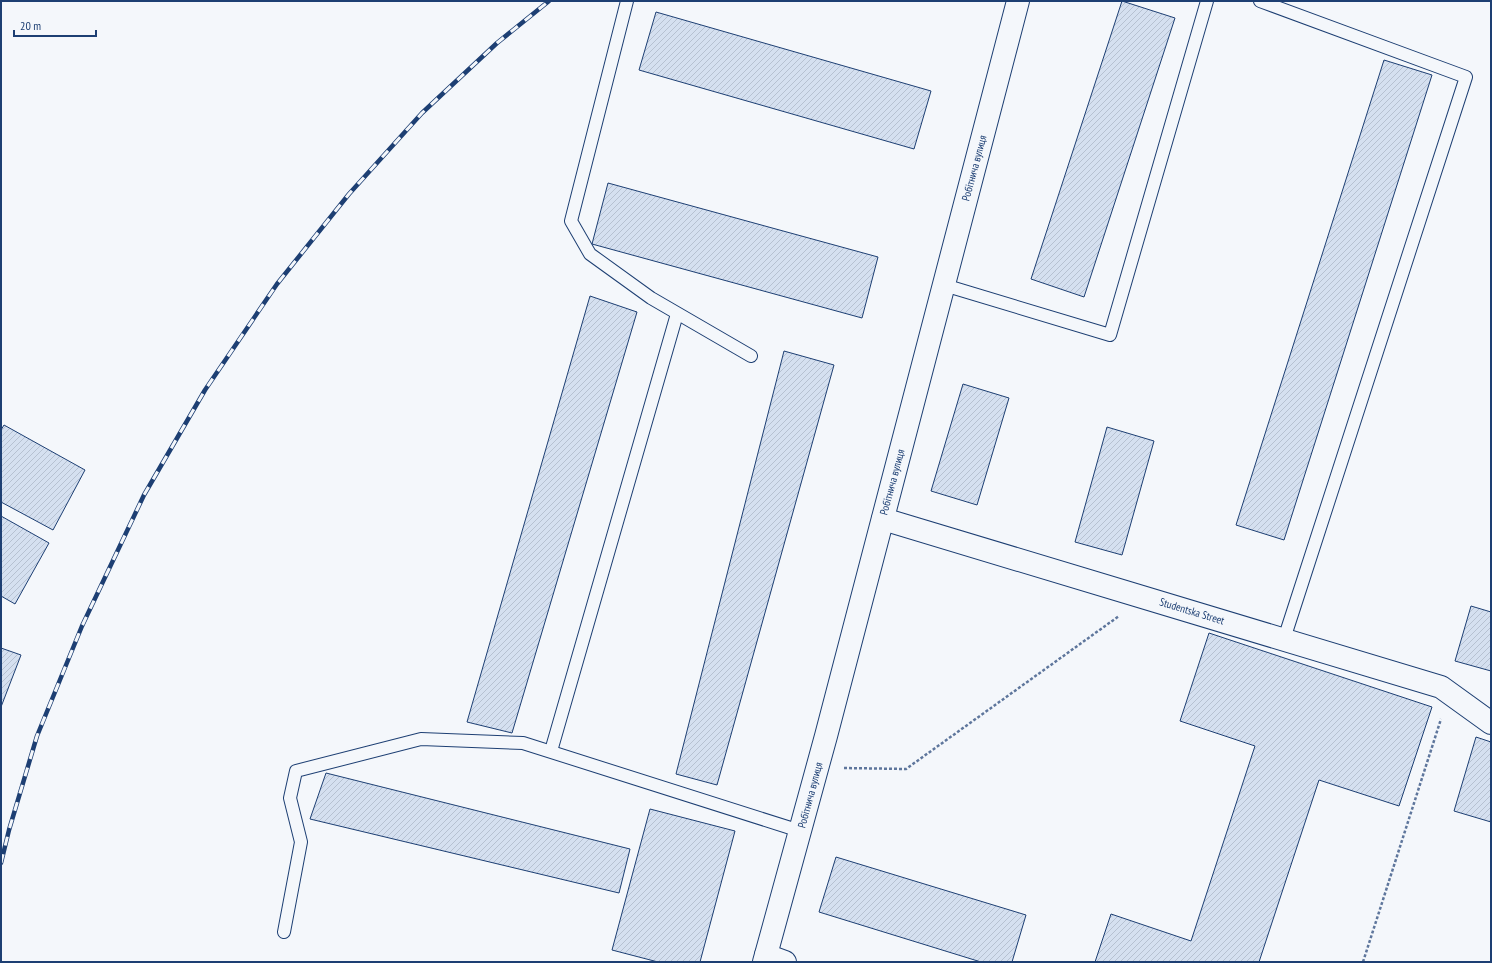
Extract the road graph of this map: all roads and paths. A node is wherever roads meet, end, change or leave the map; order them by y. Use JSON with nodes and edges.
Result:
{"nodes":[{"id":1,"x":627,"y":1,"type":"edge"},
{"id":2,"x":1018,"y":1,"type":"edge"},
{"id":3,"x":1207,"y":1,"type":"edge"},
{"id":4,"x":1260,"y":1,"type":"edge"},
{"id":5,"x":944,"y":285,"type":"junction"},
{"id":6,"x":677,"y":314,"type":"junction"},
{"id":7,"x":751,"y":356,"type":"dead end"},
{"id":8,"x":882,"y":519,"type":"junction"},
{"id":9,"x":1146,"y":598,"type":"junction"},
{"id":10,"x":1284,"y":640,"type":"junction"},
{"id":11,"x":1450,"y":693,"type":"junction"},
{"id":12,"x":1491,"y":723,"type":"edge"},
{"id":13,"x":551,"y":752,"type":"junction"},
{"id":14,"x":817,"y":767,"type":"junction"},
{"id":15,"x":800,"y":831,"type":"junction"},
{"id":16,"x":284,"y":932,"type":"dead end"},
{"id":17,"x":772,"y":960,"type":"edge"},
{"id":18,"x":1362,"y":962,"type":"edge"}],
"edges":[{"from":1,"to":6,"type":"lane"},
{"from":2,"to":5,"type":"main road","name":"Робітнича вулиця"},
{"from":3,"to":5,"type":"lane"},
{"from":4,"to":10,"type":"lane"},
{"from":5,"to":8,"type":"main road","name":"Робітнича вулиця"},
{"from":6,"to":7,"type":"lane"},
{"from":6,"to":13,"type":"lane"},
{"from":8,"to":9,"type":"main road","name":"Studentska Street"},
{"from":8,"to":14,"type":"main road","name":"Робітнича вулиця"},
{"from":9,"to":10,"type":"main road","name":"Studentska Street"},
{"from":9,"to":14,"type":"path"},
{"from":10,"to":11,"type":"main road","name":"Studentska Street"},
{"from":11,"to":12,"type":"main road","name":"Studentska Street"},
{"from":11,"to":18,"type":"path"},
{"from":13,"to":15,"type":"lane"},
{"from":13,"to":16,"type":"lane"},
{"from":14,"to":15,"type":"main road","name":"Робітнича вулиця"},
{"from":15,"to":17,"type":"main road","name":"Робітнича вулиця"}]}
